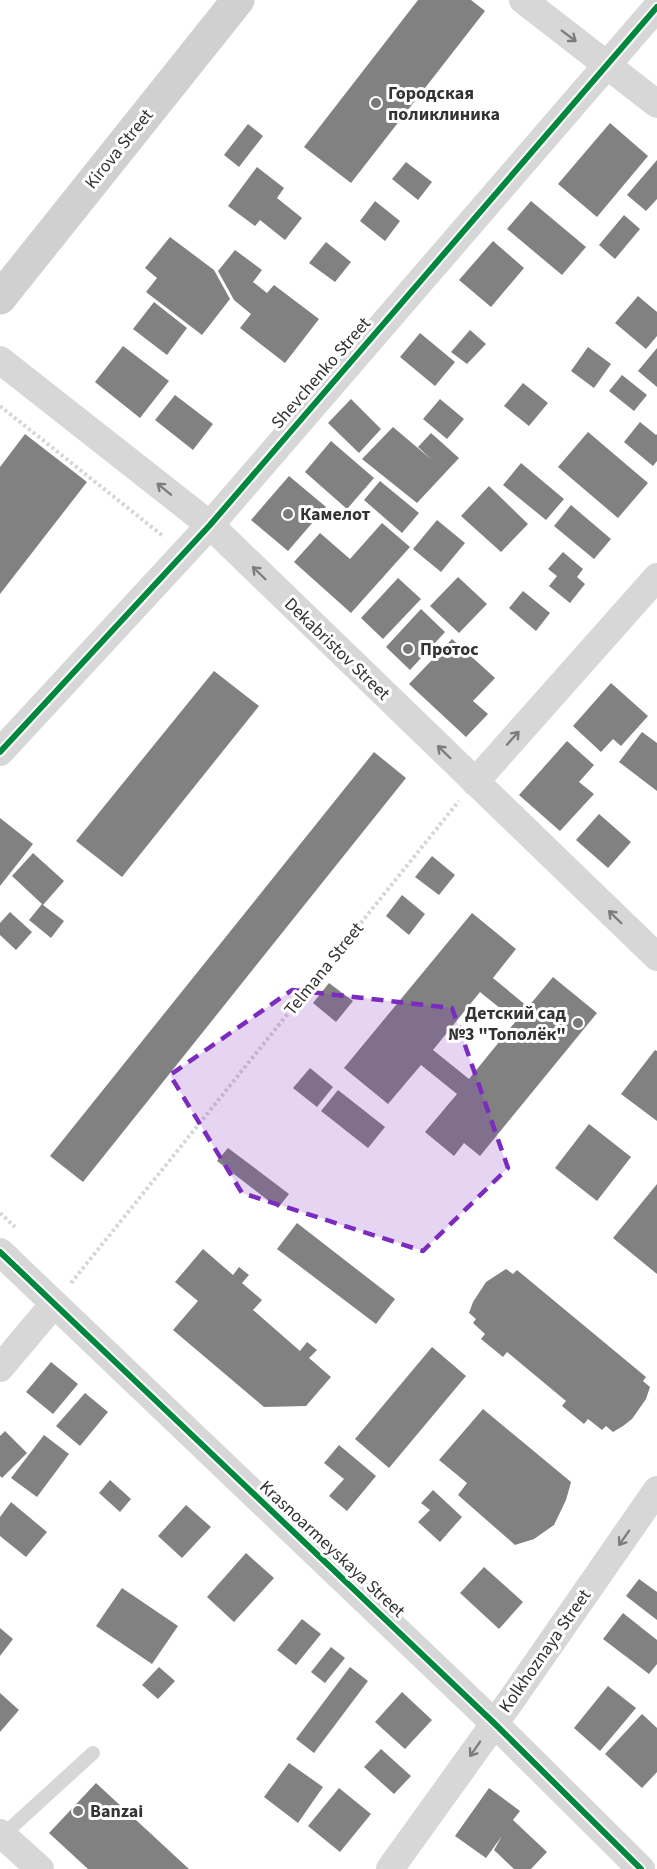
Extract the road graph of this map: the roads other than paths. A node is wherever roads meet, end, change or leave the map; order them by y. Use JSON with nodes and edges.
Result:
{"nodes":[{"id":1,"x":237,"y":0,"type":"edge"},
{"id":2,"x":523,"y":0,"type":"edge"},
{"id":3,"x":657,"y":7,"type":"edge"},
{"id":4,"x":608,"y":64,"type":"junction"},
{"id":5,"x":657,"y":104,"type":"edge"},
{"id":6,"x":0,"y":298,"type":"edge"},
{"id":7,"x":0,"y":360,"type":"edge"},
{"id":8,"x":210,"y":525,"type":"junction"},
{"id":9,"x":657,"y":577,"type":"edge"},
{"id":10,"x":0,"y":752,"type":"edge"},
{"id":11,"x":475,"y":782,"type":"junction"},
{"id":12,"x":657,"y":957,"type":"edge"},
{"id":13,"x":0,"y":1252,"type":"edge"},
{"id":14,"x":53,"y":1305,"type":"junction"},
{"id":15,"x":0,"y":1368,"type":"edge"},
{"id":16,"x":657,"y":1490,"type":"edge"},
{"id":17,"x":494,"y":1723,"type":"junction"},
{"id":18,"x":93,"y":1753,"type":"dead end"},
{"id":19,"x":1,"y":1834,"type":"edge"},
{"id":20,"x":40,"y":1869,"type":"edge"},
{"id":21,"x":390,"y":1869,"type":"edge"},
{"id":22,"x":641,"y":1869,"type":"edge"}],
"edges":[{"from":1,"to":6,"type":"street","name":"Kirova Street"},
{"from":2,"to":4,"type":"street","one_way":true},
{"from":3,"to":4,"type":"street","name":"Shevchenko Street"},
{"from":4,"to":5,"type":"street"},
{"from":4,"to":8,"type":"street","name":"Shevchenko Street"},
{"from":8,"to":7,"type":"street","name":"Dekabristov Street","one_way":true},
{"from":8,"to":10,"type":"street","name":"Shevchenko Street"},
{"from":11,"to":8,"type":"street","name":"Dekabristov Street","one_way":true},
{"from":11,"to":9,"type":"street","one_way":true},
{"from":12,"to":11,"type":"street","name":"Dekabristov Street","one_way":true},
{"from":13,"to":14,"type":"street","name":"Krasnoarmeyskaya Street"},
{"from":14,"to":15,"type":"street"},
{"from":14,"to":17,"type":"street","name":"Krasnoarmeyskaya Street"},
{"from":16,"to":17,"type":"street","name":"Kolkhoznaya Street","one_way":true},
{"from":17,"to":21,"type":"street","name":"Kolkhoznaya Street","one_way":true},
{"from":17,"to":22,"type":"street","name":"Krasnoarmeyskaya Street"},
{"from":18,"to":19,"type":"lane"},
{"from":19,"to":20,"type":"street"}]}
